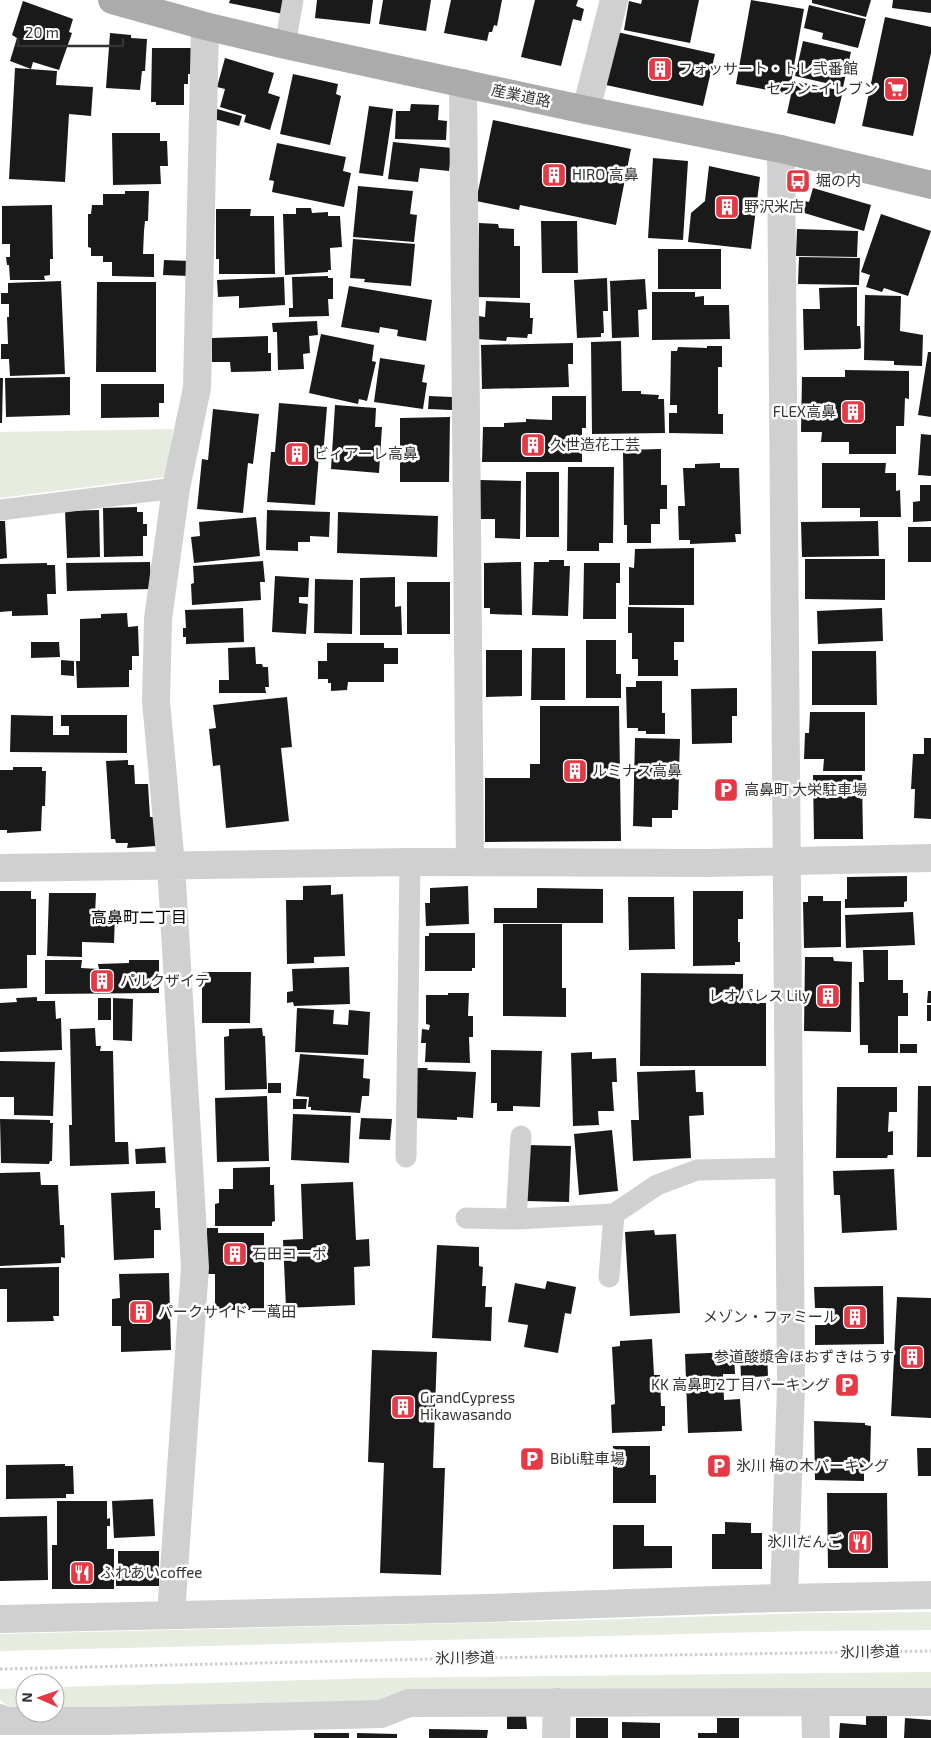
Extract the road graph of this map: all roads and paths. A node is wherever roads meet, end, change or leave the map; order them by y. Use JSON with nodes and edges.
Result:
{"nodes":[{"id":1,"x":112,"y":0,"type":"edge"},
{"id":2,"x":294,"y":0,"type":"edge"},
{"id":3,"x":614,"y":0,"type":"edge"},
{"id":4,"x":206,"y":26,"type":"junction"},
{"id":5,"x":285,"y":45,"type":"junction"},
{"id":6,"x":463,"y":83,"type":"junction"},
{"id":7,"x":586,"y":110,"type":"junction"},
{"id":8,"x":781,"y":149,"type":"junction"},
{"id":9,"x":931,"y":185,"type":"edge"},
{"id":10,"x":176,"y":488,"type":"junction"},
{"id":11,"x":0,"y":510,"type":"edge"},
{"id":12,"x":931,"y":858,"type":"edge"},
{"id":13,"x":788,"y":861,"type":"junction"},
{"id":14,"x":410,"y":862,"type":"junction"},
{"id":15,"x":470,"y":862,"type":"junction"},
{"id":16,"x":171,"y":865,"type":"junction"},
{"id":17,"x":0,"y":868,"type":"edge"},
{"id":18,"x":521,"y":1136,"type":"dead end"},
{"id":19,"x":406,"y":1156,"type":"dead end"},
{"id":20,"x":790,"y":1168,"type":"junction"},
{"id":21,"x":614,"y":1214,"type":"junction"},
{"id":22,"x":466,"y":1218,"type":"dead end"},
{"id":23,"x":516,"y":1220,"type":"junction"},
{"id":24,"x":608,"y":1277,"type":"dead end"},
{"id":25,"x":931,"y":1595,"type":"edge"},
{"id":26,"x":784,"y":1598,"type":"junction"},
{"id":27,"x":172,"y":1614,"type":"junction"},
{"id":28,"x":0,"y":1619,"type":"edge"},
{"id":29,"x":931,"y":1651,"type":"edge"},
{"id":30,"x":0,"y":1668,"type":"edge"},
{"id":31,"x":557,"y":1702,"type":"junction"},
{"id":32,"x":815,"y":1702,"type":"junction"},
{"id":33,"x":931,"y":1702,"type":"edge"},
{"id":34,"x":0,"y":1718,"type":"edge"},
{"id":35,"x":296,"y":1728,"type":"edge"},
{"id":36,"x":101,"y":1730,"type":"edge"},
{"id":37,"x":556,"y":1738,"type":"edge"},
{"id":38,"x":816,"y":1738,"type":"edge"}],
"edges":[{"from":1,"to":4,"type":"main road","name":"産業道路"},
{"from":2,"to":5,"type":"lane"},
{"from":3,"to":7,"type":"street"},
{"from":4,"to":5,"type":"main road","name":"産業道路"},
{"from":4,"to":10,"type":"street"},
{"from":5,"to":6,"type":"main road","name":"産業道路"},
{"from":6,"to":7,"type":"main road","name":"産業道路"},
{"from":6,"to":15,"type":"street"},
{"from":7,"to":8,"type":"main road","name":"産業道路"},
{"from":8,"to":9,"type":"main road","name":"産業道路"},
{"from":8,"to":13,"type":"street"},
{"from":10,"to":11,"type":"lane"},
{"from":10,"to":16,"type":"street"},
{"from":12,"to":13,"type":"street"},
{"from":13,"to":15,"type":"street"},
{"from":13,"to":20,"type":"street"},
{"from":14,"to":15,"type":"street"},
{"from":14,"to":16,"type":"street"},
{"from":14,"to":19,"type":"lane"},
{"from":16,"to":17,"type":"street"},
{"from":16,"to":27,"type":"street"},
{"from":18,"to":23,"type":"lane"},
{"from":20,"to":21,"type":"lane"},
{"from":20,"to":26,"type":"street"},
{"from":21,"to":23,"type":"lane"},
{"from":21,"to":24,"type":"lane"},
{"from":22,"to":23,"type":"lane"},
{"from":25,"to":26,"type":"street"},
{"from":26,"to":27,"type":"street"},
{"from":27,"to":28,"type":"street"},
{"from":29,"to":30,"type":"path","name":"氷川参道"},
{"from":31,"to":32,"type":"street"},
{"from":31,"to":35,"type":"street"},
{"from":31,"to":37,"type":"street"},
{"from":32,"to":33,"type":"street"},
{"from":32,"to":38,"type":"street"},
{"from":34,"to":36,"type":"street"},
{"from":35,"to":36,"type":"street"}]}
